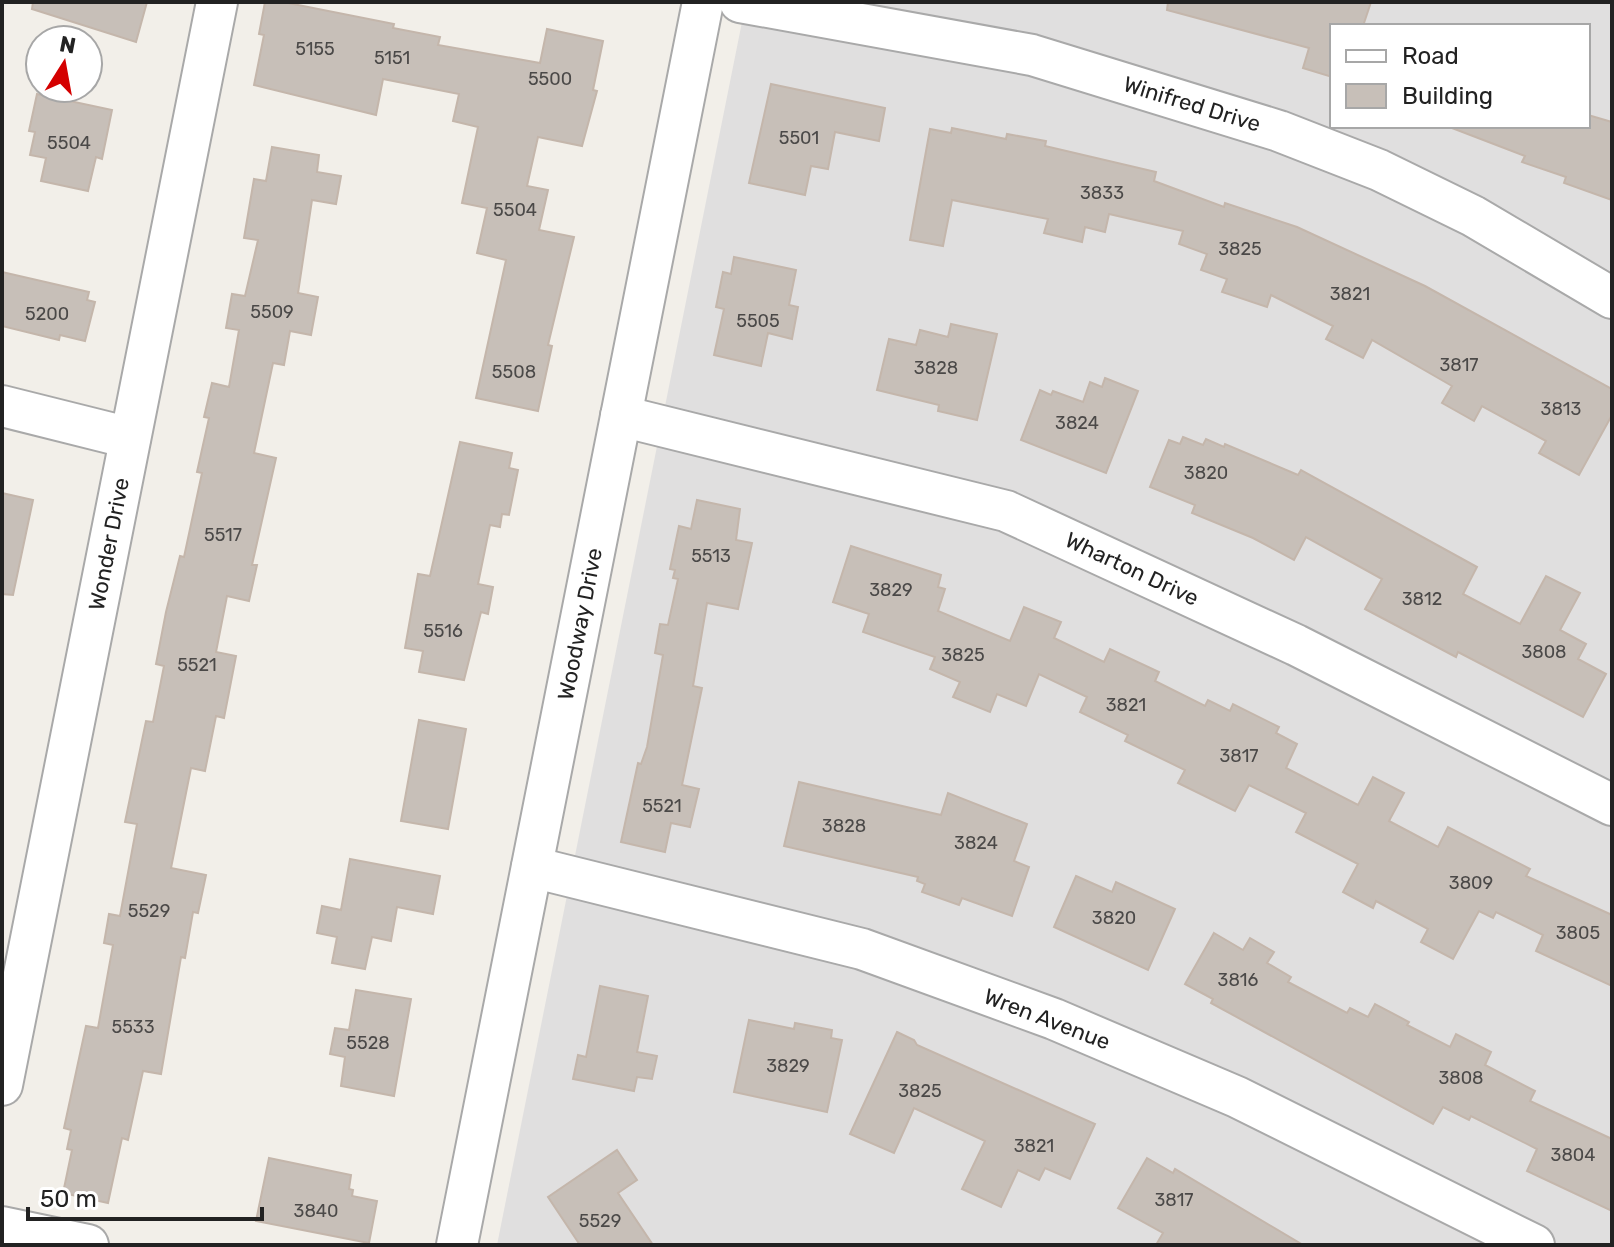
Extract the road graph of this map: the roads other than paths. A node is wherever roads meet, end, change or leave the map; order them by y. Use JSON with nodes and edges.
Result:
{"nodes":[{"id":1,"x":217,"y":2,"type":"edge"},
{"id":2,"x":703,"y":2,"type":"edge"},
{"id":3,"x":740,"y":2,"type":"edge"},
{"id":4,"x":1612,"y":298,"type":"edge"},
{"id":5,"x":2,"y":406,"type":"edge"},
{"id":6,"x":621,"y":416,"type":"junction"},
{"id":7,"x":130,"y":438,"type":"junction"},
{"id":8,"x":1612,"y":805,"type":"edge"},
{"id":9,"x":532,"y":867,"type":"junction"},
{"id":10,"x":18,"y":919,"type":"edge"},
{"id":11,"x":2,"y":1085,"type":"edge"},
{"id":12,"x":2,"y":1227,"type":"edge"},
{"id":13,"x":88,"y":1245,"type":"edge"},
{"id":14,"x":457,"y":1245,"type":"edge"},
{"id":15,"x":1534,"y":1245,"type":"edge"}],
"edges":[{"from":1,"to":7,"type":"street","name":"Wonder Drive"},
{"from":2,"to":6,"type":"street","name":"Woodway Drive"},
{"from":3,"to":4,"type":"street","name":"Winifred Drive"},
{"from":5,"to":7,"type":"street"},
{"from":6,"to":8,"type":"street","name":"Wharton Drive"},
{"from":6,"to":9,"type":"street","name":"Woodway Drive"},
{"from":7,"to":10,"type":"street","name":"Wonder Drive"},
{"from":9,"to":14,"type":"street","name":"Woodway Drive"},
{"from":9,"to":15,"type":"street","name":"Wren Avenue"},
{"from":10,"to":11,"type":"street","name":"Wonder Drive"},
{"from":12,"to":13,"type":"street"}]}
